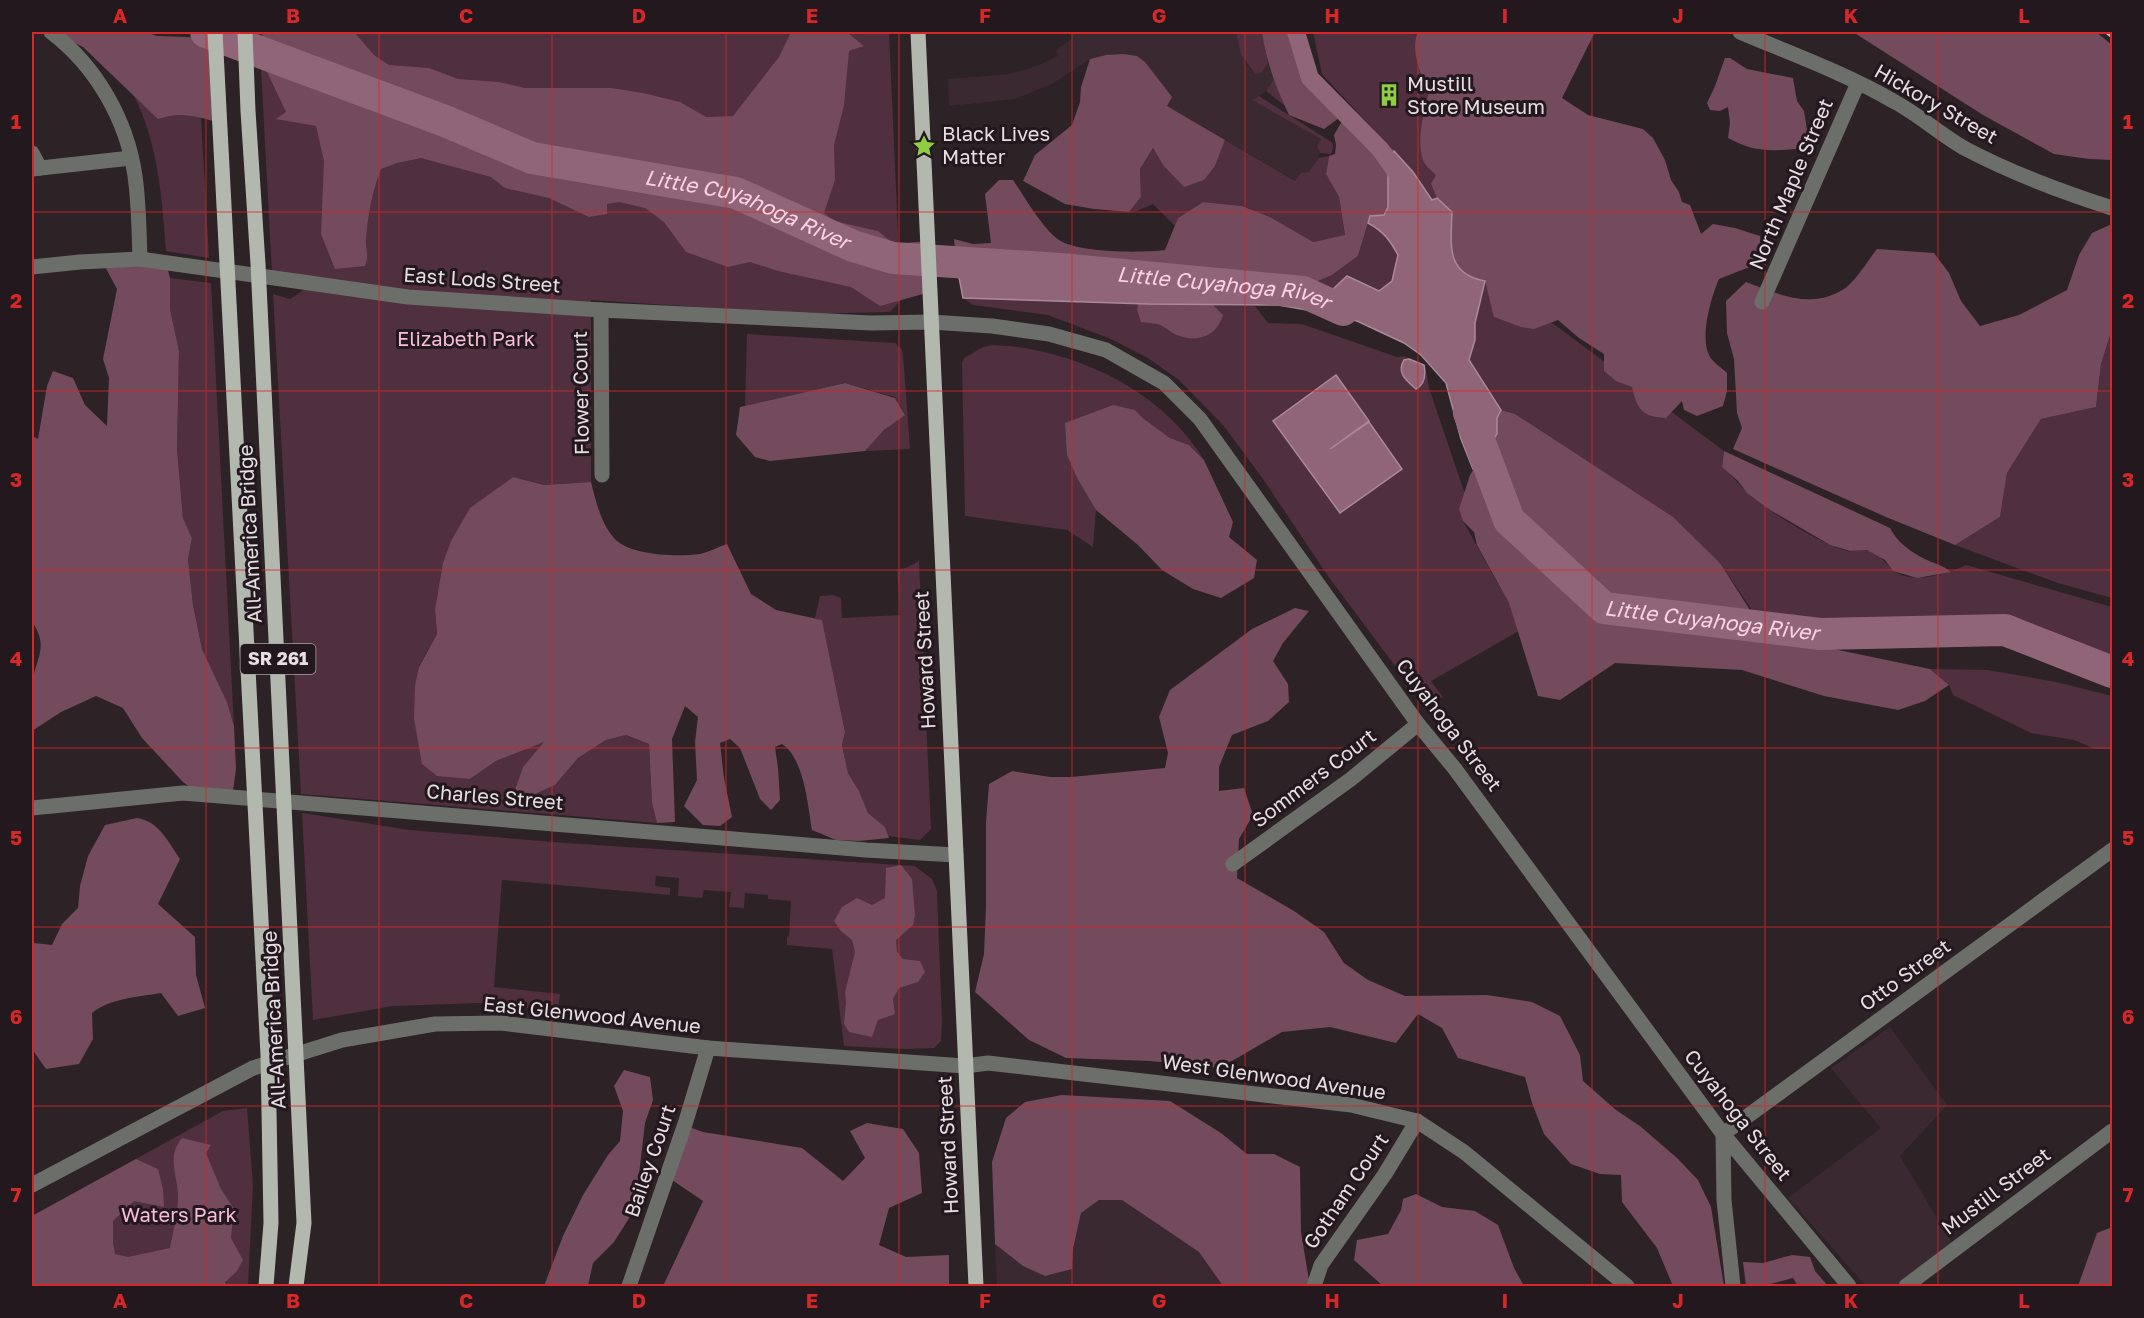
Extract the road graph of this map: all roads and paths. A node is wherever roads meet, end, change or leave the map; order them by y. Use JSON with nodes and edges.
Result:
{"nodes":[{"id":1,"x":51,"y":32,"type":"edge"},
{"id":2,"x":215,"y":32,"type":"edge"},
{"id":3,"x":245,"y":32,"type":"edge"},
{"id":4,"x":918,"y":32,"type":"edge"},
{"id":5,"x":1740,"y":32,"type":"edge"},
{"id":6,"x":1857,"y":83,"type":"junction"},
{"id":7,"x":32,"y":153,"type":"edge"},
{"id":8,"x":131,"y":158,"type":"junction"},
{"id":9,"x":36,"y":168,"type":"edge"},
{"id":10,"x":2112,"y":208,"type":"edge"},
{"id":11,"x":140,"y":259,"type":"junction"},
{"id":12,"x":32,"y":267,"type":"edge"},
{"id":13,"x":1762,"y":302,"type":"dead end"},
{"id":14,"x":600,"y":310,"type":"junction"},
{"id":15,"x":931,"y":322,"type":"junction"},
{"id":16,"x":602,"y":475,"type":"dead end"},
{"id":17,"x":1418,"y":724,"type":"junction"},
{"id":18,"x":32,"y":808,"type":"edge"},
{"id":19,"x":2112,"y":850,"type":"edge"},
{"id":20,"x":956,"y":855,"type":"junction"},
{"id":21,"x":1233,"y":864,"type":"dead end"},
{"id":22,"x":708,"y":1048,"type":"junction"},
{"id":23,"x":965,"y":1066,"type":"junction"},
{"id":24,"x":1417,"y":1121,"type":"junction"},
{"id":25,"x":2112,"y":1131,"type":"edge"},
{"id":26,"x":1723,"y":1134,"type":"junction"},
{"id":27,"x":32,"y":1185,"type":"edge"},
{"id":28,"x":266,"y":1287,"type":"edge"},
{"id":29,"x":296,"y":1287,"type":"edge"},
{"id":30,"x":628,"y":1287,"type":"edge"},
{"id":31,"x":976,"y":1287,"type":"edge"},
{"id":32,"x":1314,"y":1287,"type":"edge"},
{"id":33,"x":1627,"y":1287,"type":"edge"},
{"id":34,"x":1733,"y":1287,"type":"edge"},
{"id":35,"x":1849,"y":1287,"type":"edge"},
{"id":36,"x":1906,"y":1287,"type":"edge"}],
"edges":[{"from":1,"to":8,"type":"street"},
{"from":2,"to":28,"type":"main road","name":"All-America Bridge","number":"SR 261","bridge":true},
{"from":3,"to":29,"type":"main road","name":"All-America Bridge","number":"SR 261","bridge":true},
{"from":4,"to":15,"type":"main road","name":"Howard Street"},
{"from":5,"to":6,"type":"street","name":"Hickory Street"},
{"from":6,"to":10,"type":"street","name":"Hickory Street"},
{"from":6,"to":13,"type":"street","name":"North Maple Street"},
{"from":7,"to":9,"type":"street"},
{"from":8,"to":9,"type":"street"},
{"from":8,"to":11,"type":"street"},
{"from":11,"to":12,"type":"street","name":"East Lods Street"},
{"from":11,"to":14,"type":"street","name":"East Lods Street"},
{"from":14,"to":15,"type":"street","name":"East Lods Street"},
{"from":14,"to":16,"type":"street","name":"Flower Court"},
{"from":15,"to":17,"type":"street","name":"Cuyahoga Street"},
{"from":15,"to":20,"type":"main road","name":"Howard Street"},
{"from":17,"to":21,"type":"street","name":"Sommers Court"},
{"from":17,"to":26,"type":"street","name":"Cuyahoga Street"},
{"from":18,"to":20,"type":"street","name":"Charles Street"},
{"from":19,"to":26,"type":"street","name":"Otto Street"},
{"from":20,"to":23,"type":"main road","name":"Howard Street"},
{"from":22,"to":23,"type":"street","name":"East Glenwood Avenue"},
{"from":22,"to":27,"type":"street","name":"East Glenwood Avenue"},
{"from":22,"to":30,"type":"street","name":"Bailey Court"},
{"from":23,"to":24,"type":"street","name":"West Glenwood Avenue"},
{"from":23,"to":31,"type":"main road","name":"Howard Street"},
{"from":24,"to":32,"type":"street","name":"Gotham Court"},
{"from":24,"to":33,"type":"street","name":"West Glenwood Avenue"},
{"from":25,"to":36,"type":"street","name":"Mustill Street"},
{"from":26,"to":34,"type":"street"},
{"from":26,"to":35,"type":"street","name":"Cuyahoga Street"}]}
